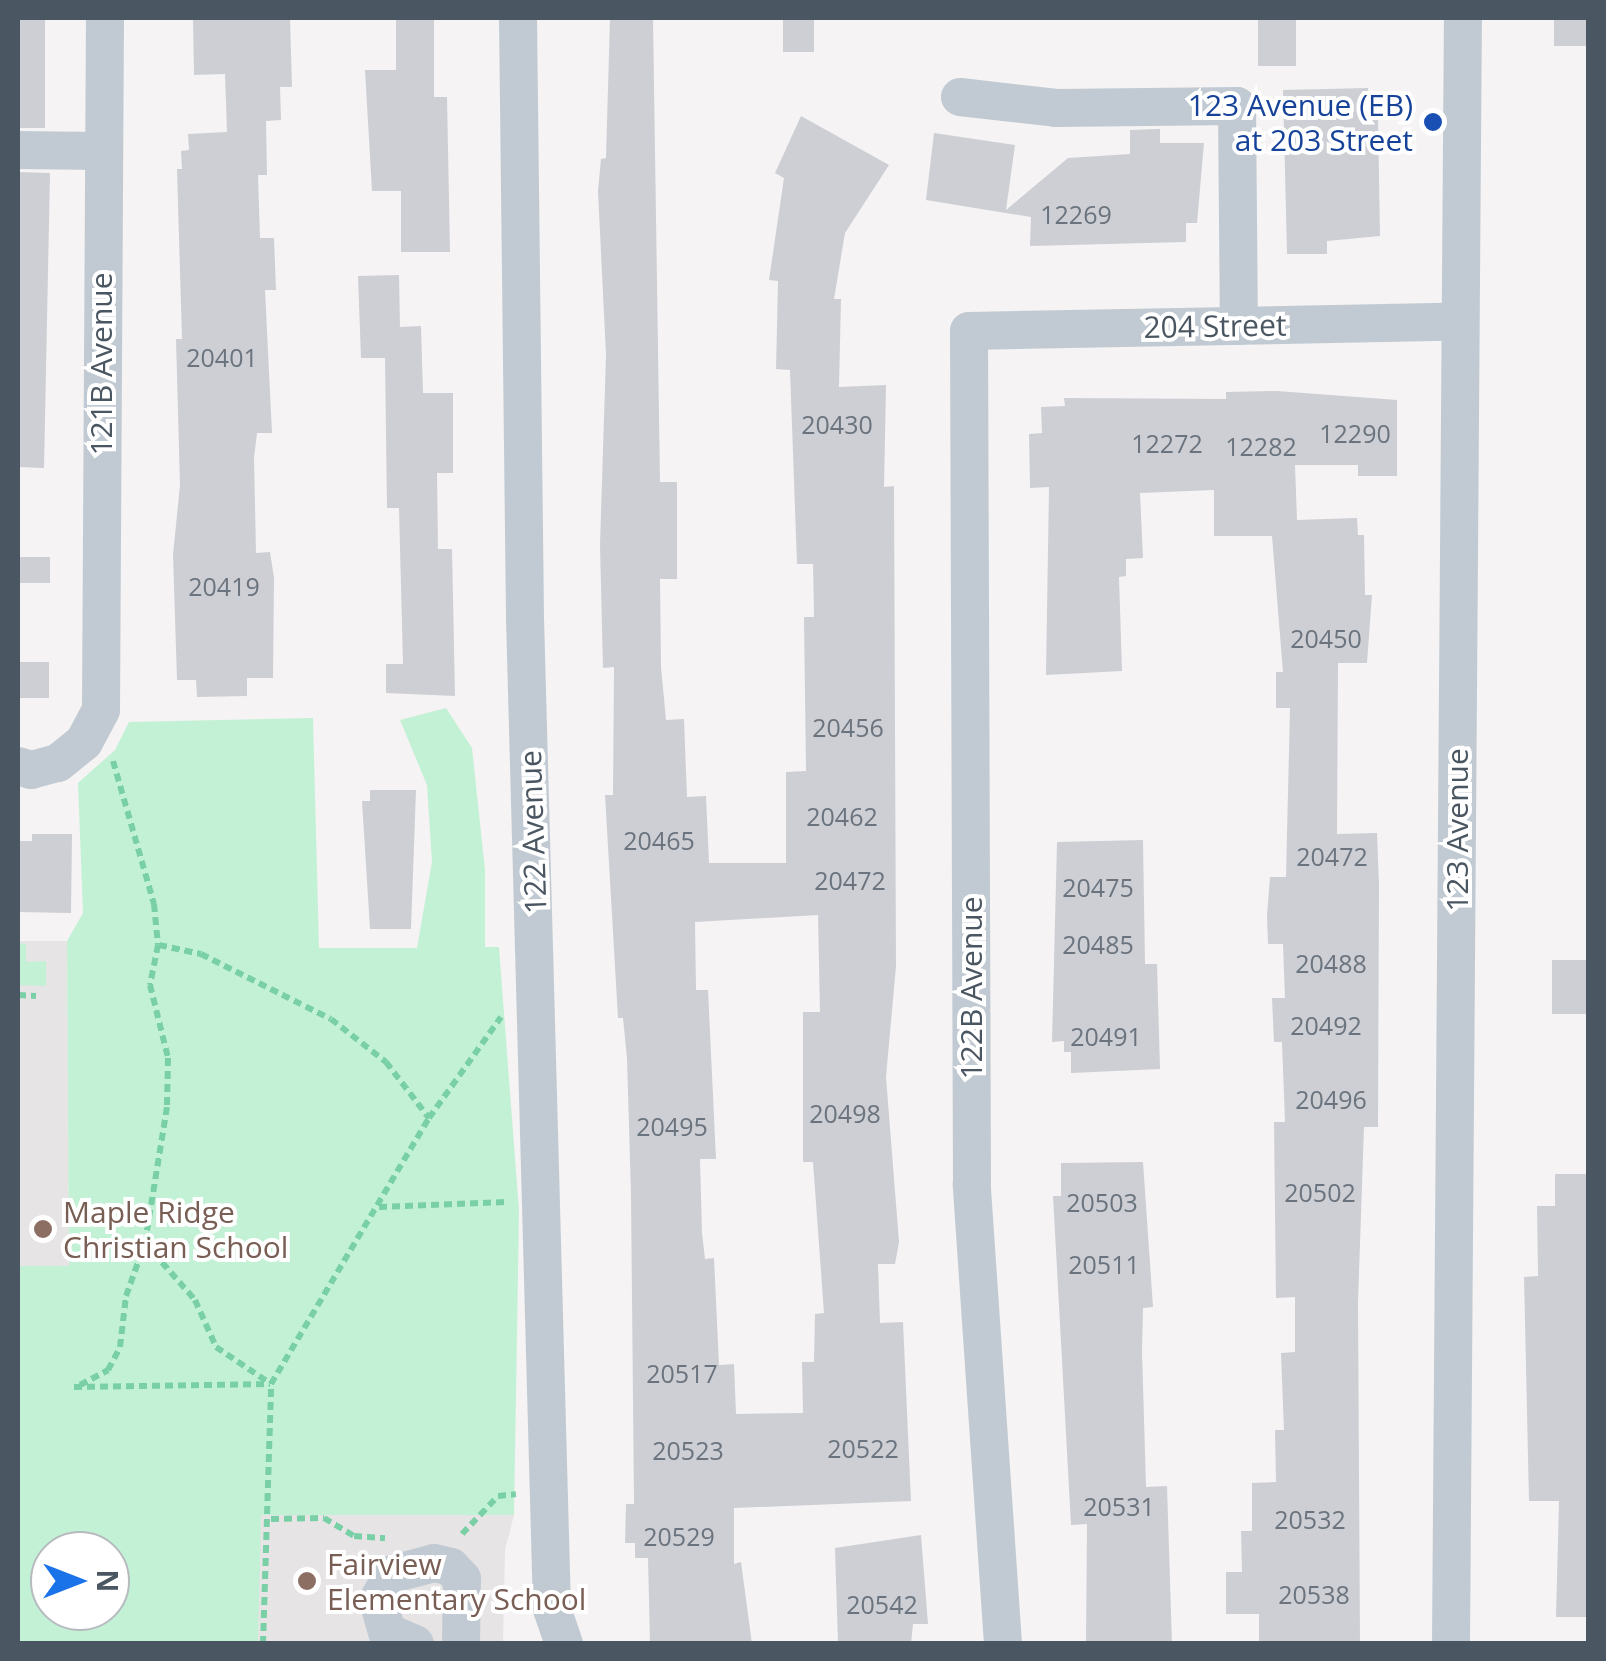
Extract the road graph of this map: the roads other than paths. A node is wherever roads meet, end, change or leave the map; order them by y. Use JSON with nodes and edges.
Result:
{"nodes":[{"id":1,"x":106,"y":18,"type":"edge"},
{"id":2,"x":518,"y":18,"type":"edge"},
{"id":3,"x":1463,"y":18,"type":"edge"},
{"id":4,"x":960,"y":97,"type":"dead end"},
{"id":5,"x":18,"y":150,"type":"edge"},
{"id":6,"x":101,"y":151,"type":"junction"},
{"id":7,"x":1460,"y":322,"type":"junction"},
{"id":8,"x":1238,"y":326,"type":"junction"},
{"id":9,"x":969,"y":331,"type":"joint"},
{"id":10,"x":18,"y":766,"type":"edge"},
{"id":11,"x":414,"y":1644,"type":"edge"},
{"id":12,"x":462,"y":1644,"type":"edge"},
{"id":13,"x":564,"y":1644,"type":"edge"},
{"id":14,"x":1003,"y":1644,"type":"edge"},
{"id":15,"x":1451,"y":1644,"type":"edge"}],
"edges":[{"from":1,"to":6,"type":"street","name":"121B Avenue"},
{"from":2,"to":13,"type":"street","name":"122 Avenue"},
{"from":3,"to":7,"type":"street","name":"123 Avenue"},
{"from":4,"to":8,"type":"street"},
{"from":5,"to":6,"type":"street"},
{"from":6,"to":10,"type":"street","name":"121B Avenue"},
{"from":7,"to":8,"type":"street","name":"204 Street"},
{"from":7,"to":15,"type":"street","name":"123 Avenue"},
{"from":8,"to":9,"type":"street","name":"204 Street"},
{"from":9,"to":14,"type":"street","name":"122B Avenue"},
{"from":11,"to":12,"type":"street"}]}
